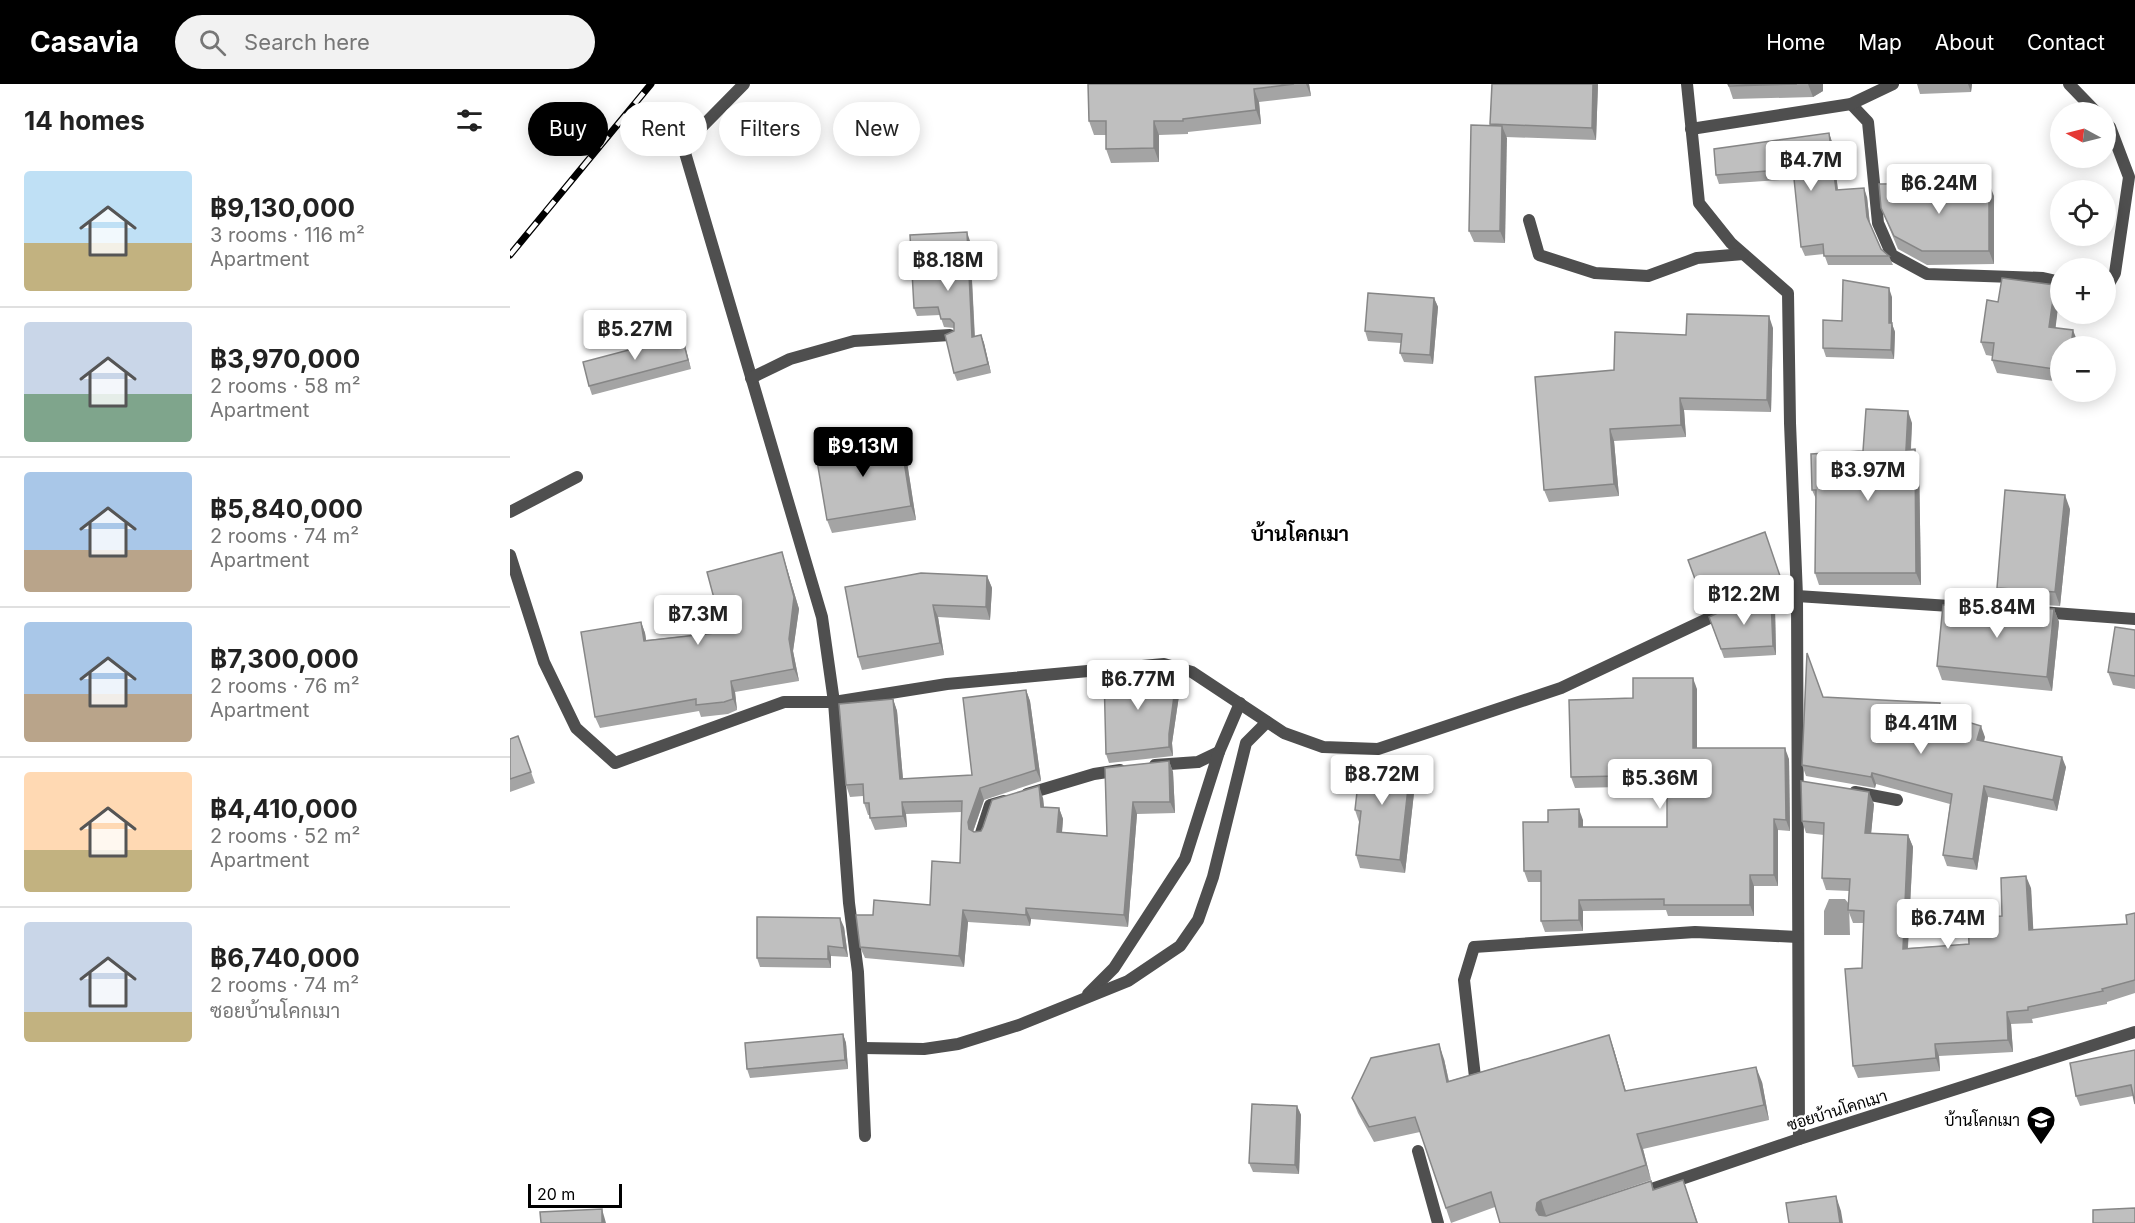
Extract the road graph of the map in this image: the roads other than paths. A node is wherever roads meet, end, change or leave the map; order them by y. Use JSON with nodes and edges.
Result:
{"nodes":[{"id":1,"x":744,"y":84,"type":"edge"},
{"id":2,"x":1687,"y":84,"type":"edge"},
{"id":3,"x":1893,"y":84,"type":"edge"},
{"id":4,"x":2069,"y":84,"type":"edge"},
{"id":5,"x":2086,"y":102,"type":"edge"},
{"id":6,"x":1851,"y":104,"type":"junction"},
{"id":7,"x":1691,"y":129,"type":"junction"},
{"id":8,"x":2116,"y":143,"type":"edge"},
{"id":9,"x":1528,"y":220,"type":"dead end"},
{"id":10,"x":1743,"y":254,"type":"junction"},
{"id":11,"x":2116,"y":266,"type":"edge"},
{"id":12,"x":2050,"y":280,"type":"edge"},
{"id":13,"x":950,"y":335,"type":"edge"},
{"id":14,"x":750,"y":378,"type":"junction"},
{"id":15,"x":577,"y":477,"type":"dead end"},
{"id":16,"x":510,"y":512,"type":"edge"},
{"id":17,"x":510,"y":555,"type":"edge"},
{"id":18,"x":1797,"y":596,"type":"junction"},
{"id":19,"x":2135,"y":619,"type":"edge"},
{"id":20,"x":834,"y":702,"type":"junction"},
{"id":21,"x":1240,"y":703,"type":"junction"},
{"id":22,"x":1267,"y":722,"type":"junction"},
{"id":23,"x":1219,"y":752,"type":"junction"},
{"id":24,"x":1842,"y":789,"type":"edge"},
{"id":25,"x":1897,"y":800,"type":"edge"},
{"id":26,"x":980,"y":836,"type":"edge"},
{"id":27,"x":1798,"y":937,"type":"junction"},
{"id":28,"x":1083,"y":999,"type":"junction"},
{"id":29,"x":2135,"y":1032,"type":"edge"},
{"id":30,"x":863,"y":1048,"type":"junction"},
{"id":31,"x":1475,"y":1077,"type":"edge"},
{"id":32,"x":865,"y":1136,"type":"dead end"},
{"id":33,"x":1799,"y":1139,"type":"junction"},
{"id":34,"x":1418,"y":1151,"type":"edge"},
{"id":35,"x":1629,"y":1196,"type":"edge"},
{"id":36,"x":1438,"y":1223,"type":"edge"}],
"edges":[{"from":1,"to":14,"type":"street"},
{"from":2,"to":7,"type":"street"},
{"from":3,"to":6,"type":"street"},
{"from":4,"to":5,"type":"street"},
{"from":6,"to":7,"type":"street"},
{"from":6,"to":12,"type":"street"},
{"from":7,"to":10,"type":"street"},
{"from":8,"to":11,"type":"street"},
{"from":9,"to":10,"type":"street"},
{"from":10,"to":18,"type":"street"},
{"from":13,"to":14,"type":"street"},
{"from":14,"to":20,"type":"street"},
{"from":15,"to":16,"type":"street"},
{"from":17,"to":20,"type":"street"},
{"from":18,"to":19,"type":"street"},
{"from":18,"to":22,"type":"street"},
{"from":18,"to":27,"type":"street"},
{"from":20,"to":21,"type":"street"},
{"from":20,"to":30,"type":"street"},
{"from":21,"to":22,"type":"street"},
{"from":21,"to":23,"type":"street"},
{"from":22,"to":28,"type":"street"},
{"from":23,"to":26,"type":"street"},
{"from":23,"to":28,"type":"street"},
{"from":24,"to":25,"type":"street"},
{"from":27,"to":31,"type":"street"},
{"from":27,"to":33,"type":"street"},
{"from":28,"to":30,"type":"street"},
{"from":29,"to":33,"type":"street","name":"ซอยบ้านโคกเมา"},
{"from":30,"to":32,"type":"street"},
{"from":33,"to":35,"type":"street","name":"ซอยบ้านโคกเมา"},
{"from":34,"to":36,"type":"street"}]}
